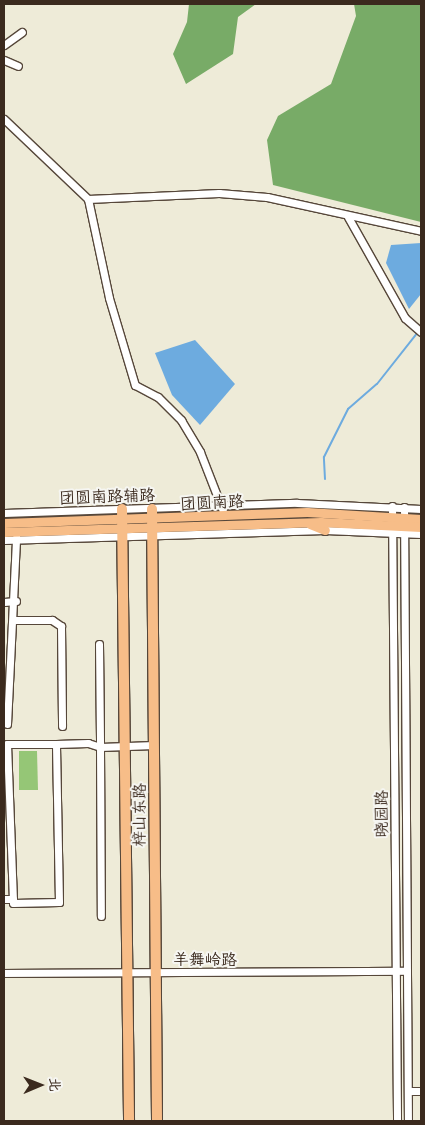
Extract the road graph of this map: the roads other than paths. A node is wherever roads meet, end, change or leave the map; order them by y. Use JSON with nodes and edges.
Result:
{"nodes":[{"id":1,"x":22,"y":32,"type":"dead end"},
{"id":2,"x":4,"y":44,"type":"edge"},
{"id":3,"x":4,"y":60,"type":"edge"},
{"id":4,"x":18,"y":66,"type":"dead end"},
{"id":5,"x":4,"y":119,"type":"edge"},
{"id":6,"x":88,"y":199,"type":"junction"},
{"id":7,"x":348,"y":217,"type":"junction"},
{"id":8,"x":421,"y":231,"type":"edge"},
{"id":9,"x":419,"y":330,"type":"edge"},
{"id":10,"x":223,"y":506,"type":"junction"},
{"id":11,"x":392,"y":506,"type":"junction"},
{"id":12,"x":404,"y":507,"type":"junction"},
{"id":13,"x":152,"y":508,"type":"junction"},
{"id":14,"x":421,"y":508,"type":"edge"},
{"id":15,"x":122,"y":509,"type":"junction"},
{"id":16,"x":4,"y":513,"type":"edge"},
{"id":17,"x":223,"y":516,"type":"junction"},
{"id":18,"x":421,"y":518,"type":"edge"},
{"id":19,"x":4,"y":522,"type":"edge"},
{"id":20,"x":305,"y":522,"type":"junction"},
{"id":21,"x":391,"y":524,"type":"junction"},
{"id":22,"x":403,"y":525,"type":"junction"},
{"id":23,"x":152,"y":528,"type":"junction"},
{"id":24,"x":421,"y":528,"type":"edge"},
{"id":25,"x":123,"y":529,"type":"junction"},
{"id":26,"x":325,"y":530,"type":"junction"},
{"id":27,"x":4,"y":532,"type":"edge"},
{"id":28,"x":421,"y":534,"type":"edge"},
{"id":29,"x":16,"y":536,"type":"junction"},
{"id":30,"x":4,"y":540,"type":"edge"},
{"id":31,"x":16,"y":601,"type":"junction"},
{"id":32,"x":4,"y":602,"type":"edge"},
{"id":33,"x":15,"y":620,"type":"junction"},
{"id":34,"x":99,"y":644,"type":"dead end"},
{"id":35,"x":7,"y":724,"type":"dead end"},
{"id":36,"x":62,"y":726,"type":"dead end"},
{"id":37,"x":56,"y":744,"type":"junction"},
{"id":38,"x":154,"y":745,"type":"junction"},
{"id":39,"x":125,"y":746,"type":"junction"},
{"id":40,"x":100,"y":747,"type":"junction"},
{"id":41,"x":4,"y":899,"type":"edge"},
{"id":42,"x":13,"y":899,"type":"junction"},
{"id":43,"x":101,"y":916,"type":"dead end"},
{"id":44,"x":396,"y":971,"type":"junction"},
{"id":45,"x":407,"y":971,"type":"junction"},
{"id":46,"x":4,"y":973,"type":"edge"},
{"id":47,"x":128,"y":973,"type":"junction"},
{"id":48,"x":156,"y":973,"type":"junction"},
{"id":49,"x":408,"y":1091,"type":"junction"},
{"id":50,"x":421,"y":1091,"type":"edge"},
{"id":51,"x":129,"y":1121,"type":"edge"},
{"id":52,"x":157,"y":1121,"type":"edge"},
{"id":53,"x":397,"y":1121,"type":"edge"},
{"id":54,"x":408,"y":1121,"type":"edge"}],
"edges":[{"from":1,"to":2,"type":"street"},
{"from":3,"to":4,"type":"street"},
{"from":5,"to":6,"type":"street"},
{"from":6,"to":7,"type":"street"},
{"from":6,"to":10,"type":"street"},
{"from":7,"to":8,"type":"street"},
{"from":7,"to":9,"type":"street"},
{"from":10,"to":11,"type":"street","name":"团圆南路辅路"},
{"from":10,"to":13,"type":"street","name":"团圆南路辅路"},
{"from":10,"to":17,"type":"street"},
{"from":11,"to":12,"type":"street","name":"团圆南路辅路"},
{"from":11,"to":21,"type":"street","name":"晓园路"},
{"from":12,"to":14,"type":"street","name":"团圆南路辅路"},
{"from":12,"to":22,"type":"street","name":"晓园路"},
{"from":13,"to":15,"type":"street","name":"团圆南路辅路"},
{"from":13,"to":23,"type":"highway","name":"梓山东路"},
{"from":15,"to":16,"type":"street","name":"团圆南路辅路"},
{"from":15,"to":25,"type":"highway","name":"梓山东路"},
{"from":17,"to":21,"type":"main road","name":"团圆南路"},
{"from":17,"to":23,"type":"main road","name":"团圆南路"},
{"from":18,"to":22,"type":"main road","name":"团圆南路"},
{"from":19,"to":25,"type":"main road","name":"团圆南路"},
{"from":20,"to":21,"type":"main road","name":"团圆南路"},
{"from":20,"to":23,"type":"main road","name":"团圆南路"},
{"from":20,"to":26,"type":"main road"},
{"from":21,"to":22,"type":"main road","name":"团圆南路"},
{"from":21,"to":26,"type":"street"},
{"from":21,"to":44,"type":"street","name":"晓园路"},
{"from":22,"to":24,"type":"main road","name":"团圆南路"},
{"from":22,"to":28,"type":"street"},
{"from":22,"to":45,"type":"street","name":"晓园路"},
{"from":23,"to":25,"type":"main road","name":"团圆南路"},
{"from":23,"to":26,"type":"street"},
{"from":23,"to":38,"type":"highway","name":"梓山东路"},
{"from":25,"to":29,"type":"main road","name":"团圆南路"},
{"from":25,"to":39,"type":"highway","name":"梓山东路"},
{"from":27,"to":29,"type":"main road","name":"团圆南路"},
{"from":29,"to":30,"type":"street"},
{"from":29,"to":31,"type":"street"},
{"from":31,"to":32,"type":"street"},
{"from":31,"to":33,"type":"street"},
{"from":33,"to":35,"type":"street"},
{"from":33,"to":36,"type":"street"},
{"from":34,"to":40,"type":"street"},
{"from":37,"to":40,"type":"street"},
{"from":37,"to":42,"type":"street"},
{"from":37,"to":42,"type":"street"},
{"from":38,"to":39,"type":"street"},
{"from":38,"to":48,"type":"highway","name":"梓山东路"},
{"from":39,"to":40,"type":"street"},
{"from":39,"to":47,"type":"highway","name":"梓山东路"},
{"from":40,"to":43,"type":"street"},
{"from":41,"to":42,"type":"street"},
{"from":44,"to":45,"type":"street","name":"羊舞岭路"},
{"from":44,"to":48,"type":"street","name":"羊舞岭路"},
{"from":44,"to":53,"type":"street","name":"晓园路"},
{"from":45,"to":49,"type":"street","name":"晓园路"},
{"from":46,"to":47,"type":"street","name":"羊舞岭路"},
{"from":47,"to":48,"type":"street","name":"羊舞岭路"},
{"from":47,"to":51,"type":"highway","name":"梓山东路"},
{"from":48,"to":52,"type":"highway","name":"梓山东路"},
{"from":49,"to":50,"type":"street"},
{"from":49,"to":54,"type":"street","name":"晓园路"}]}
